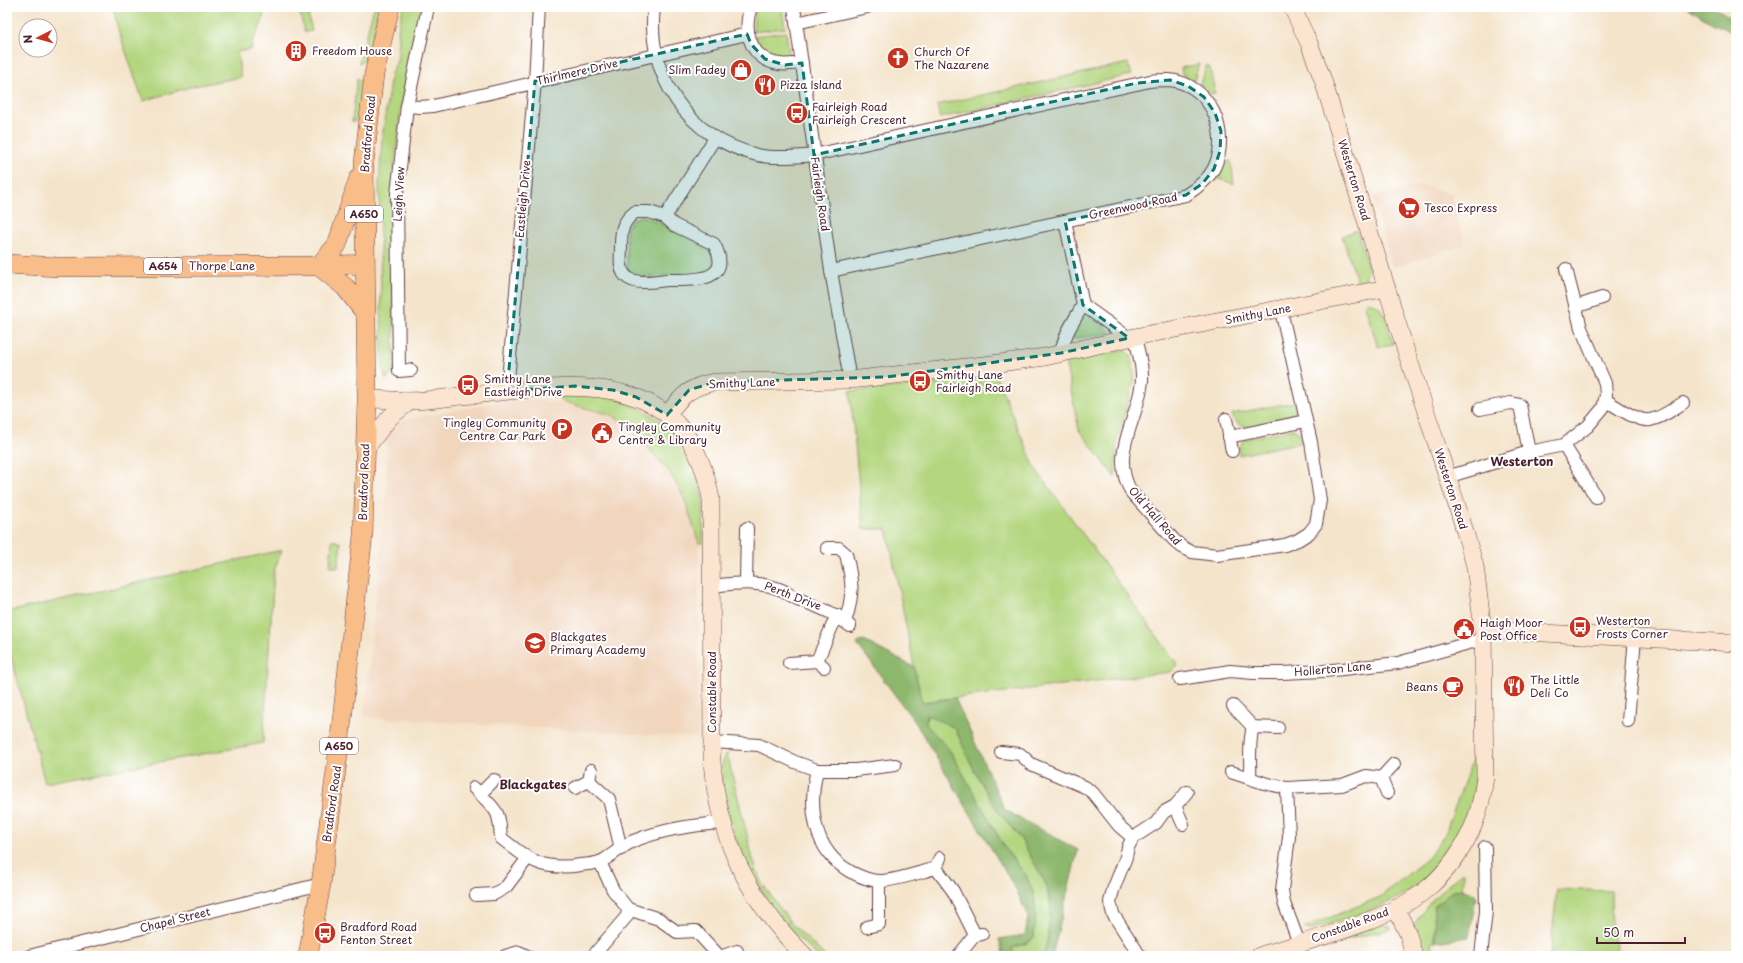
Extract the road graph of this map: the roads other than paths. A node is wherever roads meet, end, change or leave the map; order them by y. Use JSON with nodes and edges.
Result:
{"nodes":[{"id":1,"x":390,"y":7,"type":"edge"},
{"id":2,"x":428,"y":7,"type":"edge"},
{"id":3,"x":539,"y":7,"type":"edge"},
{"id":4,"x":654,"y":7,"type":"edge"},
{"id":5,"x":751,"y":7,"type":"edge"},
{"id":6,"x":794,"y":7,"type":"edge"},
{"id":7,"x":867,"y":7,"type":"edge"},
{"id":8,"x":1292,"y":7,"type":"edge"},
{"id":9,"x":796,"y":23,"type":"junction"},
{"id":10,"x":747,"y":34,"type":"junction"},
{"id":11,"x":656,"y":54,"type":"junction"},
{"id":12,"x":802,"y":63,"type":"junction"},
{"id":13,"x":535,"y":81,"type":"junction"},
{"id":14,"x":407,"y":106,"type":"junction"},
{"id":15,"x":715,"y":138,"type":"junction"},
{"id":16,"x":814,"y":155,"type":"junction"},
{"id":17,"x":364,"y":163,"type":"junction"},
{"id":18,"x":665,"y":217,"type":"junction"},
{"id":19,"x":1065,"y":221,"type":"junction"},
{"id":20,"x":7,"y":264,"type":"edge"},
{"id":21,"x":365,"y":264,"type":"junction"},
{"id":22,"x":319,"y":266,"type":"junction"},
{"id":23,"x":1566,"y":269,"type":"dead end"},
{"id":24,"x":831,"y":271,"type":"junction"},
{"id":25,"x":1387,"y":288,"type":"junction"},
{"id":26,"x":1602,"y":298,"type":"dead end"},
{"id":27,"x":1083,"y":305,"type":"junction"},
{"id":28,"x":1575,"y":306,"type":"junction"},
{"id":29,"x":1282,"y":310,"type":"junction"},
{"id":30,"x":366,"y":314,"type":"junction"},
{"id":31,"x":1132,"y":338,"type":"junction"},
{"id":32,"x":1061,"y":353,"type":"junction"},
{"id":33,"x":411,"y":370,"type":"dead end"},
{"id":34,"x":850,"y":380,"type":"junction"},
{"id":35,"x":507,"y":391,"type":"junction"},
{"id":36,"x":367,"y":399,"type":"junction"},
{"id":37,"x":1605,"y":400,"type":"junction"},
{"id":38,"x":410,"y":401,"type":"junction"},
{"id":39,"x":1683,"y":403,"type":"dead end"},
{"id":40,"x":1480,"y":409,"type":"dead end"},
{"id":41,"x":666,"y":415,"type":"junction"},
{"id":42,"x":1226,"y":419,"type":"dead end"},
{"id":43,"x":1306,"y":421,"type":"junction"},
{"id":44,"x":1229,"y":437,"type":"junction"},
{"id":45,"x":1564,"y":445,"type":"junction"},
{"id":46,"x":366,"y":448,"type":"junction"},
{"id":47,"x":1232,"y":451,"type":"dead end"},
{"id":48,"x":1529,"y":452,"type":"junction"},
{"id":49,"x":1447,"y":477,"type":"junction"},
{"id":50,"x":1596,"y":497,"type":"dead end"},
{"id":51,"x":747,"y":528,"type":"dead end"},
{"id":52,"x":827,"y":548,"type":"dead end"},
{"id":53,"x":746,"y":582,"type":"junction"},
{"id":54,"x":712,"y":586,"type":"junction"},
{"id":55,"x":844,"y":621,"type":"junction"},
{"id":56,"x":1483,"y":634,"type":"junction"},
{"id":57,"x":1635,"y":637,"type":"junction"},
{"id":58,"x":1736,"y":643,"type":"edge"},
{"id":59,"x":790,"y":663,"type":"dead end"},
{"id":60,"x":1180,"y":679,"type":"dead end"},
{"id":61,"x":1232,"y":706,"type":"dead end"},
{"id":62,"x":1628,"y":721,"type":"dead end"},
{"id":63,"x":1253,"y":727,"type":"junction"},
{"id":64,"x":1278,"y":728,"type":"dead end"},
{"id":65,"x":712,"y":742,"type":"junction"},
{"id":66,"x":1001,"y":752,"type":"dead end"},
{"id":67,"x":1394,"y":764,"type":"dead end"},
{"id":68,"x":895,"y":766,"type":"dead end"},
{"id":69,"x":817,"y":770,"type":"junction"},
{"id":70,"x":1231,"y":772,"type":"dead end"},
{"id":71,"x":1250,"y":778,"type":"junction"},
{"id":72,"x":1381,"y":778,"type":"junction"},
{"id":73,"x":494,"y":780,"type":"dead end"},
{"id":74,"x":575,"y":788,"type":"dead end"},
{"id":75,"x":1286,"y":788,"type":"junction"},
{"id":76,"x":1187,"y":792,"type":"dead end"},
{"id":77,"x":1387,"y":793,"type":"dead end"},
{"id":78,"x":1175,"y":806,"type":"junction"},
{"id":79,"x":722,"y":823,"type":"junction"},
{"id":80,"x":1183,"y":824,"type":"dead end"},
{"id":81,"x":1133,"y":838,"type":"junction"},
{"id":82,"x":1485,"y":847,"type":"dead end"},
{"id":83,"x":621,"y":849,"type":"junction"},
{"id":84,"x":527,"y":859,"type":"junction"},
{"id":85,"x":600,"y":862,"type":"junction"},
{"id":86,"x":879,"y":881,"type":"junction"},
{"id":87,"x":321,"y":884,"type":"junction"},
{"id":88,"x":476,"y":895,"type":"dead end"},
{"id":89,"x":1396,"y":908,"type":"junction"},
{"id":90,"x":628,"y":909,"type":"junction"},
{"id":91,"x":867,"y":927,"type":"dead end"},
{"id":92,"x":1299,"y":943,"type":"junction"},
{"id":93,"x":737,"y":951,"type":"dead end"},
{"id":94,"x":28,"y":956,"type":"edge"},
{"id":95,"x":308,"y":956,"type":"edge"},
{"id":96,"x":505,"y":956,"type":"edge"},
{"id":97,"x":527,"y":956,"type":"edge"},
{"id":98,"x":593,"y":956,"type":"edge"},
{"id":99,"x":719,"y":956,"type":"edge"},
{"id":100,"x":723,"y":956,"type":"edge"},
{"id":101,"x":805,"y":956,"type":"edge"},
{"id":102,"x":959,"y":956,"type":"edge"},
{"id":103,"x":1140,"y":956,"type":"edge"},
{"id":104,"x":1259,"y":956,"type":"edge"},
{"id":105,"x":1414,"y":956,"type":"edge"},
{"id":106,"x":1481,"y":956,"type":"edge"}],
"edges":[{"from":1,"to":17,"type":"main road","name":"Bradford Road","number":"A650"},
{"from":2,"to":14,"type":"street","name":"Leigh View"},
{"from":3,"to":13,"type":"street","name":"Eastleigh Drive"},
{"from":4,"to":11,"type":"street","name":"Greenwood Road"},
{"from":5,"to":10,"type":"street"},
{"from":6,"to":9,"type":"street","name":"Fairleigh Road"},
{"from":7,"to":9,"type":"street"},
{"from":8,"to":25,"type":"street","name":"Westerton Road"},
{"from":9,"to":12,"type":"street","name":"Fairleigh Road"},
{"from":10,"to":11,"type":"street","name":"Thirlmere Drive"},
{"from":10,"to":12,"type":"street"},
{"from":11,"to":13,"type":"street","name":"Thirlmere Drive"},
{"from":11,"to":15,"type":"street","name":"Greenwood Road"},
{"from":12,"to":16,"type":"street","name":"Fairleigh Road"},
{"from":13,"to":14,"type":"street","name":"Thirlmere Drive"},
{"from":13,"to":35,"type":"street","name":"Eastleigh Drive"},
{"from":14,"to":33,"type":"street","name":"Leigh View"},
{"from":15,"to":16,"type":"street","name":"Greenwood Road"},
{"from":15,"to":18,"type":"street"},
{"from":16,"to":19,"type":"street","name":"Greenwood Road"},
{"from":16,"to":24,"type":"street","name":"Fairleigh Road"},
{"from":17,"to":21,"type":"main road","name":"Bradford Road","number":"A650"},
{"from":17,"to":22,"type":"main road"},
{"from":18,"to":18,"type":"street"},
{"from":19,"to":24,"type":"street","name":"Greenwood Road"},
{"from":19,"to":27,"type":"street"},
{"from":20,"to":22,"type":"main road","name":"Thorpe Lane","number":"A654"},
{"from":21,"to":22,"type":"main road","name":"Thorpe Lane","number":"A654"},
{"from":21,"to":30,"type":"main road","name":"Bradford Road","number":"A650"},
{"from":22,"to":30,"type":"main road"},
{"from":23,"to":28,"type":"street"},
{"from":24,"to":34,"type":"street","name":"Fairleigh Road"},
{"from":25,"to":29,"type":"street","name":"Smithy Lane"},
{"from":25,"to":49,"type":"street","name":"Westerton Road"},
{"from":26,"to":28,"type":"street"},
{"from":27,"to":31,"type":"street"},
{"from":27,"to":32,"type":"street"},
{"from":28,"to":37,"type":"street"},
{"from":29,"to":31,"type":"street","name":"Smithy Lane"},
{"from":29,"to":43,"type":"street","name":"Old Hall Road"},
{"from":30,"to":36,"type":"main road","name":"Bradford Road","number":"A650"},
{"from":31,"to":32,"type":"street","name":"Smithy Lane"},
{"from":31,"to":43,"type":"street","name":"Old Hall Road"},
{"from":32,"to":34,"type":"street","name":"Smithy Lane"},
{"from":34,"to":41,"type":"street","name":"Smithy Lane"},
{"from":35,"to":38,"type":"street"},
{"from":35,"to":41,"type":"street"},
{"from":36,"to":38,"type":"street"},
{"from":36,"to":46,"type":"main road","name":"Bradford Road","number":"A650"},
{"from":37,"to":39,"type":"street"},
{"from":37,"to":45,"type":"street"},
{"from":38,"to":46,"type":"street"},
{"from":40,"to":48,"type":"street"},
{"from":41,"to":54,"type":"street","name":"Constable Road"},
{"from":42,"to":44,"type":"street"},
{"from":43,"to":44,"type":"street"},
{"from":44,"to":47,"type":"street"},
{"from":45,"to":48,"type":"street"},
{"from":45,"to":50,"type":"street"},
{"from":46,"to":87,"type":"main road","name":"Bradford Road","number":"A650"},
{"from":48,"to":49,"type":"street"},
{"from":49,"to":56,"type":"street","name":"Westerton Road"},
{"from":51,"to":53,"type":"street"},
{"from":52,"to":55,"type":"street"},
{"from":53,"to":54,"type":"street","name":"Perth Drive"},
{"from":53,"to":55,"type":"street","name":"Perth Drive"},
{"from":54,"to":65,"type":"street","name":"Constable Road"},
{"from":55,"to":59,"type":"street"},
{"from":56,"to":57,"type":"street"},
{"from":56,"to":60,"type":"street","name":"Hollerton Lane"},
{"from":56,"to":89,"type":"street","name":"Westerton Road"},
{"from":57,"to":58,"type":"street"},
{"from":57,"to":62,"type":"street"},
{"from":61,"to":63,"type":"street"},
{"from":63,"to":64,"type":"street"},
{"from":63,"to":71,"type":"street"},
{"from":65,"to":69,"type":"street"},
{"from":65,"to":79,"type":"street","name":"Constable Road"},
{"from":66,"to":81,"type":"street"},
{"from":67,"to":72,"type":"street"},
{"from":68,"to":69,"type":"street"},
{"from":69,"to":86,"type":"street"},
{"from":70,"to":71,"type":"street"},
{"from":71,"to":75,"type":"street"},
{"from":72,"to":75,"type":"street"},
{"from":72,"to":77,"type":"street"},
{"from":73,"to":84,"type":"street"},
{"from":74,"to":83,"type":"street"},
{"from":75,"to":92,"type":"street"},
{"from":76,"to":78,"type":"street"},
{"from":78,"to":80,"type":"street"},
{"from":78,"to":81,"type":"street"},
{"from":79,"to":83,"type":"street"},
{"from":79,"to":101,"type":"street","name":"Constable Road"},
{"from":81,"to":103,"type":"street"},
{"from":82,"to":106,"type":"street"},
{"from":83,"to":85,"type":"street"},
{"from":84,"to":85,"type":"street"},
{"from":84,"to":88,"type":"street"},
{"from":85,"to":90,"type":"street"},
{"from":86,"to":91,"type":"street"},
{"from":86,"to":102,"type":"street"},
{"from":87,"to":94,"type":"street","name":"Chapel Street"},
{"from":87,"to":95,"type":"main road","name":"Bradford Road","number":"A650"},
{"from":89,"to":92,"type":"street","name":"Constable Road"},
{"from":89,"to":105,"type":"street"},
{"from":90,"to":98,"type":"street"},
{"from":90,"to":99,"type":"street"},
{"from":92,"to":104,"type":"street","name":"Constable Road"},
{"from":93,"to":100,"type":"street"},
{"from":96,"to":97,"type":"street"}]}
